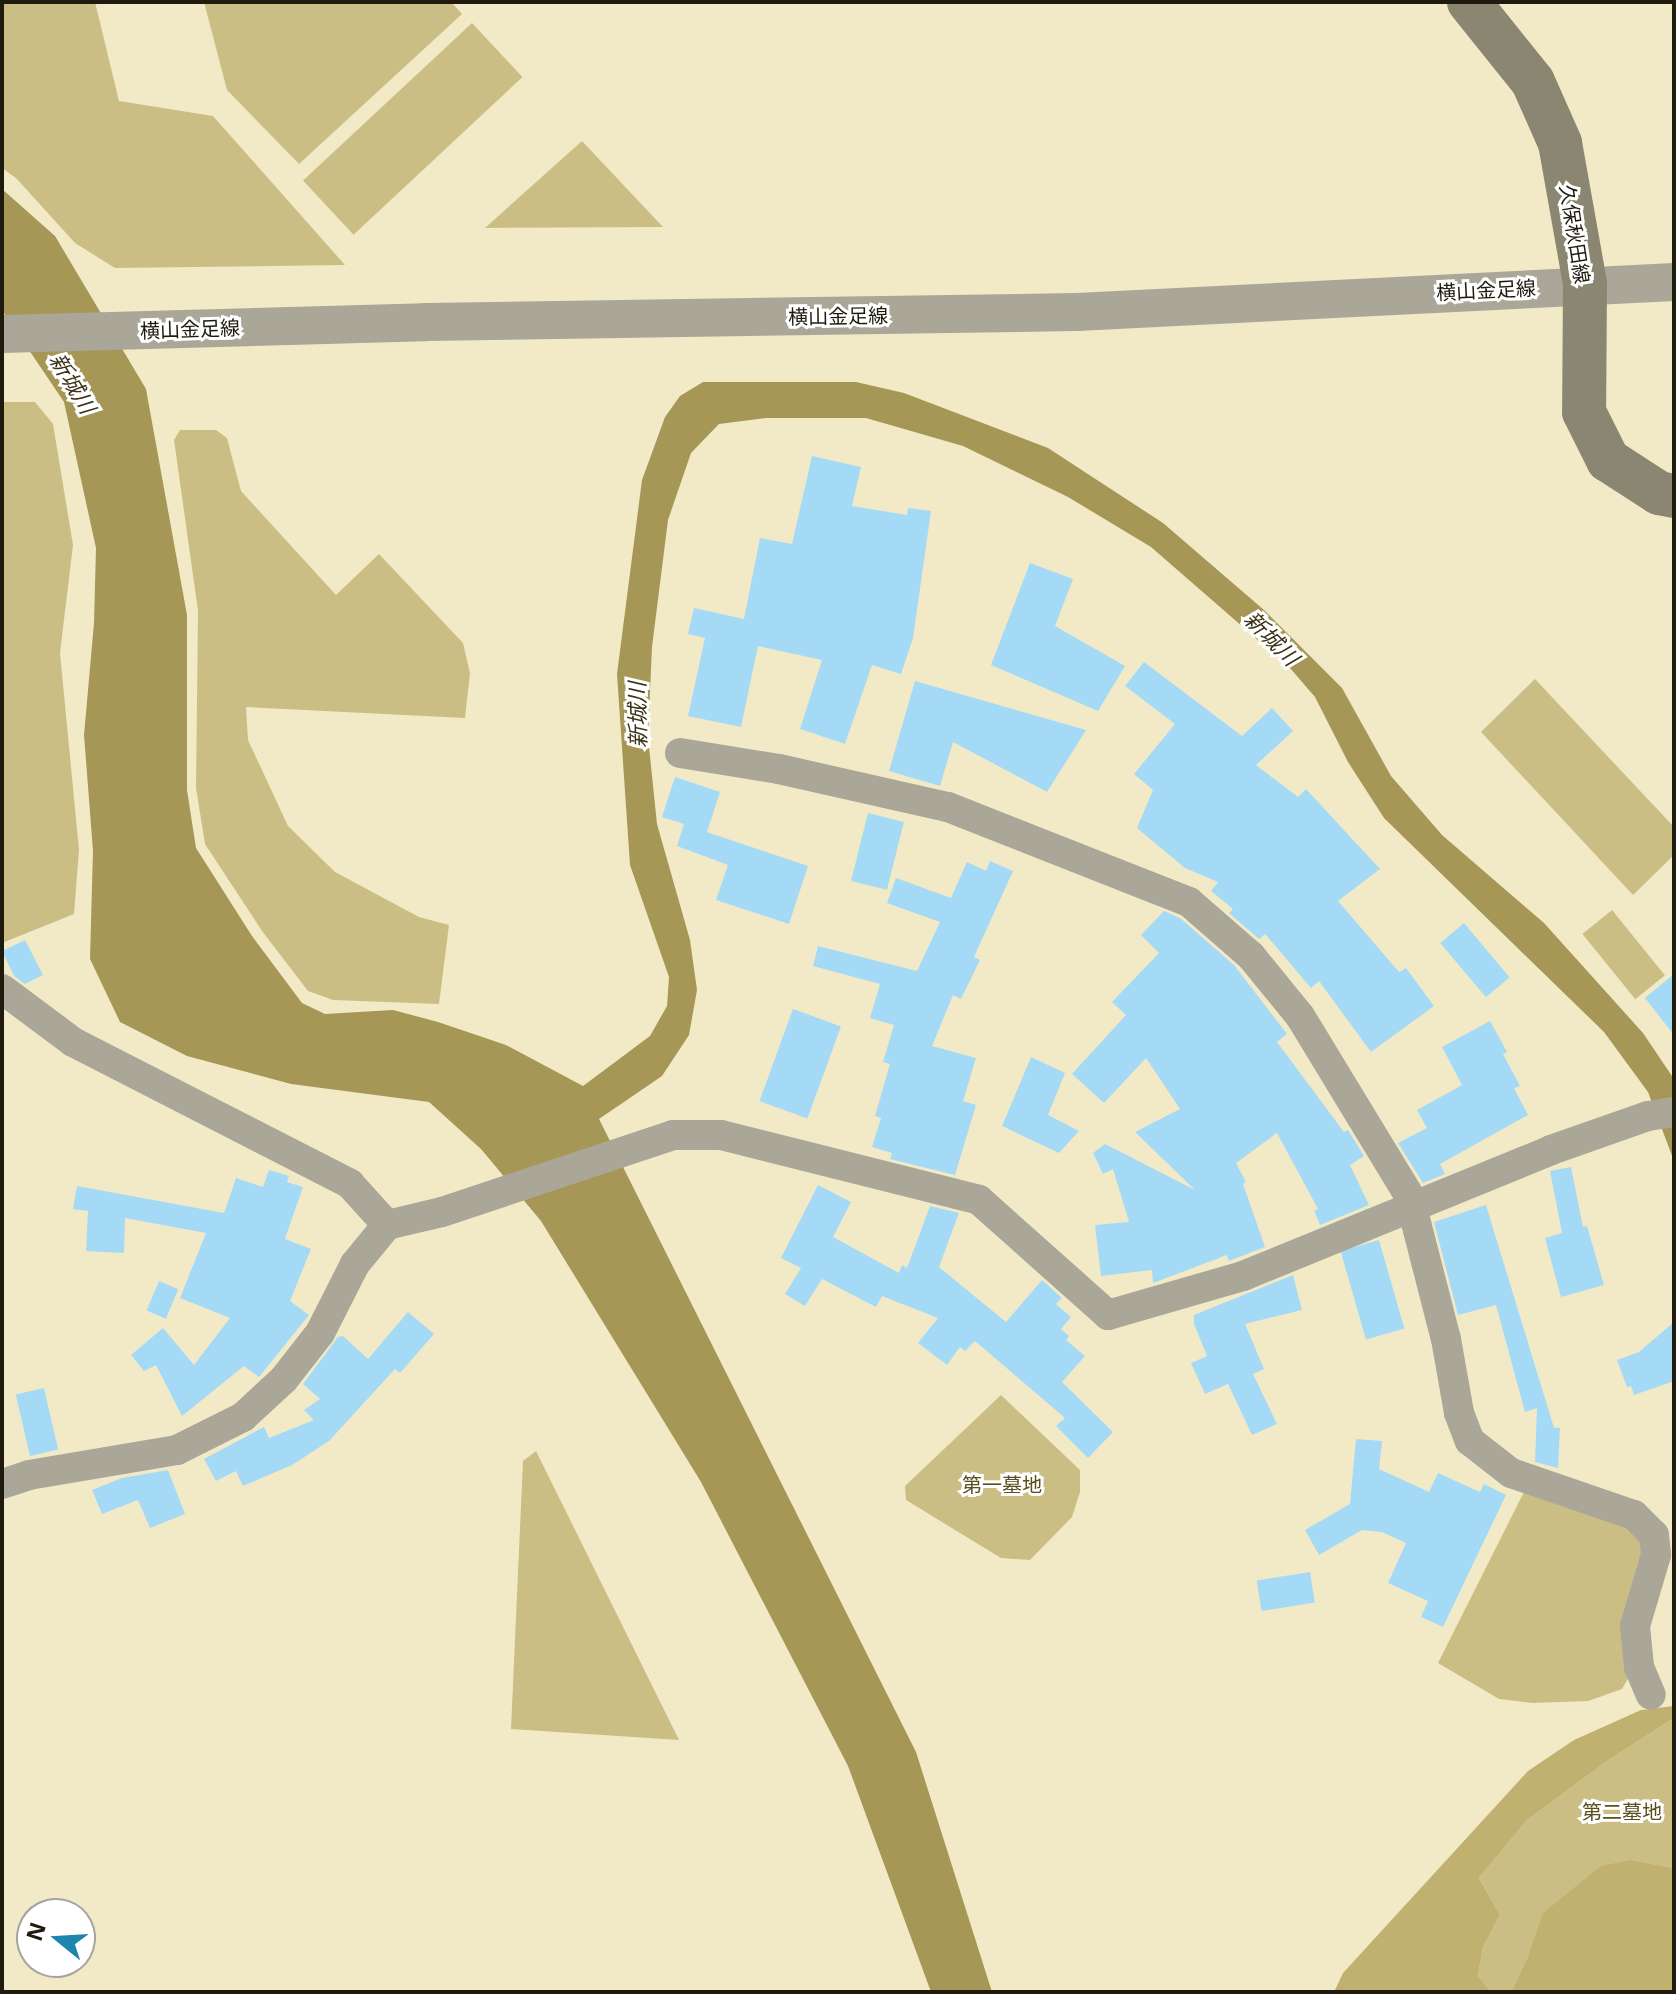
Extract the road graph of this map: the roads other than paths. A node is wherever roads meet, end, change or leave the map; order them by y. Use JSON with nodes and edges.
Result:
{"nodes":[{"id":1,"x":1469,"y":2,"type":"edge"},
{"id":2,"x":1674,"y":282,"type":"edge"},
{"id":3,"x":1585,"y":284,"type":"junction"},
{"id":4,"x":2,"y":334,"type":"edge"},
{"id":5,"x":1674,"y":496,"type":"edge"},
{"id":6,"x":680,"y":753,"type":"dead end"},
{"id":7,"x":2,"y":989,"type":"edge"},
{"id":8,"x":1661,"y":1114,"type":"edge"},
{"id":9,"x":1414,"y":1206,"type":"junction"},
{"id":10,"x":387,"y":1225,"type":"junction"},
{"id":11,"x":2,"y":1484,"type":"edge"},
{"id":12,"x":1651,"y":1695,"type":"dead end"}],
"edges":[{"from":1,"to":3,"type":"main road","name":"久保秋田線"},
{"from":2,"to":3,"type":"street","name":"横山金足線"},
{"from":3,"to":4,"type":"street","name":"横山金足線"},
{"from":3,"to":5,"type":"main road","name":"久保秋田線"},
{"from":6,"to":9,"type":"street"},
{"from":7,"to":10,"type":"street"},
{"from":8,"to":9,"type":"street"},
{"from":9,"to":10,"type":"street"},
{"from":9,"to":12,"type":"street"},
{"from":10,"to":11,"type":"street"}]}
